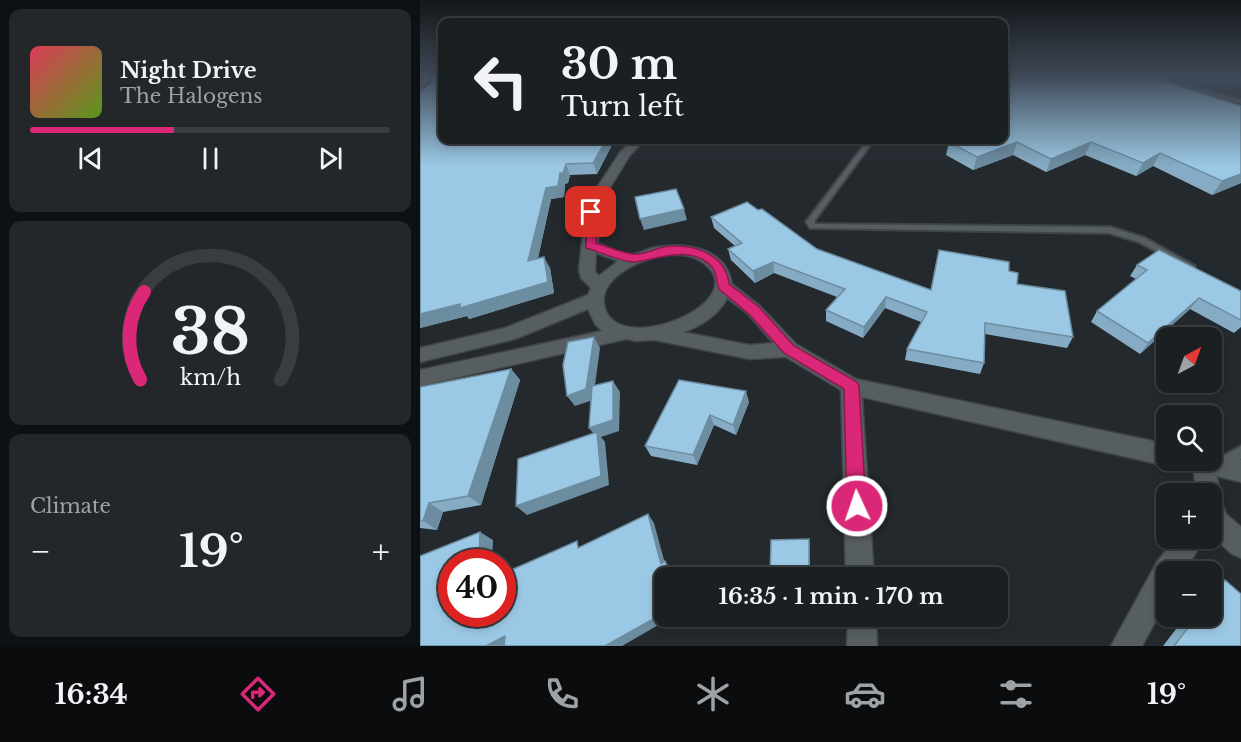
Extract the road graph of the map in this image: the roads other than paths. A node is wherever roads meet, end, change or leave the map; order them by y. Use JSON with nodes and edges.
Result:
{"nodes":[{"id":1,"x":635,"y":144,"type":"edge"},
{"id":2,"x":868,"y":144,"type":"edge"},
{"id":3,"x":590,"y":245,"type":"junction"},
{"id":4,"x":633,"y":259,"type":"junction"},
{"id":5,"x":1202,"y":272,"type":"edge"},
{"id":6,"x":723,"y":286,"type":"junction"},
{"id":7,"x":597,"y":293,"type":"junction"},
{"id":8,"x":623,"y":333,"type":"junction"},
{"id":9,"x":658,"y":334,"type":"junction"},
{"id":10,"x":789,"y":350,"type":"junction"},
{"id":11,"x":420,"y":355,"type":"edge"},
{"id":12,"x":420,"y":378,"type":"edge"},
{"id":13,"x":851,"y":386,"type":"junction"},
{"id":14,"x":1241,"y":452,"type":"edge"},
{"id":15,"x":1156,"y":453,"type":"edge"},
{"id":16,"x":1222,"y":461,"type":"edge"},
{"id":17,"x":1222,"y":526,"type":"edge"},
{"id":18,"x":1241,"y":545,"type":"edge"},
{"id":19,"x":859,"y":567,"type":"edge"},
{"id":20,"x":1156,"y":592,"type":"edge"},
{"id":21,"x":862,"y":627,"type":"edge"},
{"id":22,"x":862,"y":646,"type":"edge"},
{"id":23,"x":1126,"y":646,"type":"edge"}],
"edges":[{"from":1,"to":3,"type":"main road"},
{"from":2,"to":5,"type":"lane"},
{"from":3,"to":4,"type":"main road"},
{"from":3,"to":7,"type":"main road"},
{"from":4,"to":6,"type":"main road"},
{"from":4,"to":7,"type":"main road"},
{"from":6,"to":9,"type":"main road"},
{"from":6,"to":10,"type":"main road"},
{"from":7,"to":8,"type":"main road"},
{"from":7,"to":11,"type":"main road"},
{"from":8,"to":9,"type":"main road"},
{"from":8,"to":12,"type":"main road"},
{"from":9,"to":10,"type":"main road"},
{"from":10,"to":13,"type":"main road"},
{"from":13,"to":15,"type":"main road"},
{"from":13,"to":19,"type":"main road"},
{"from":14,"to":16,"type":"lane"},
{"from":17,"to":18,"type":"main road"},
{"from":20,"to":23,"type":"main road"},
{"from":21,"to":22,"type":"main road"}]}
